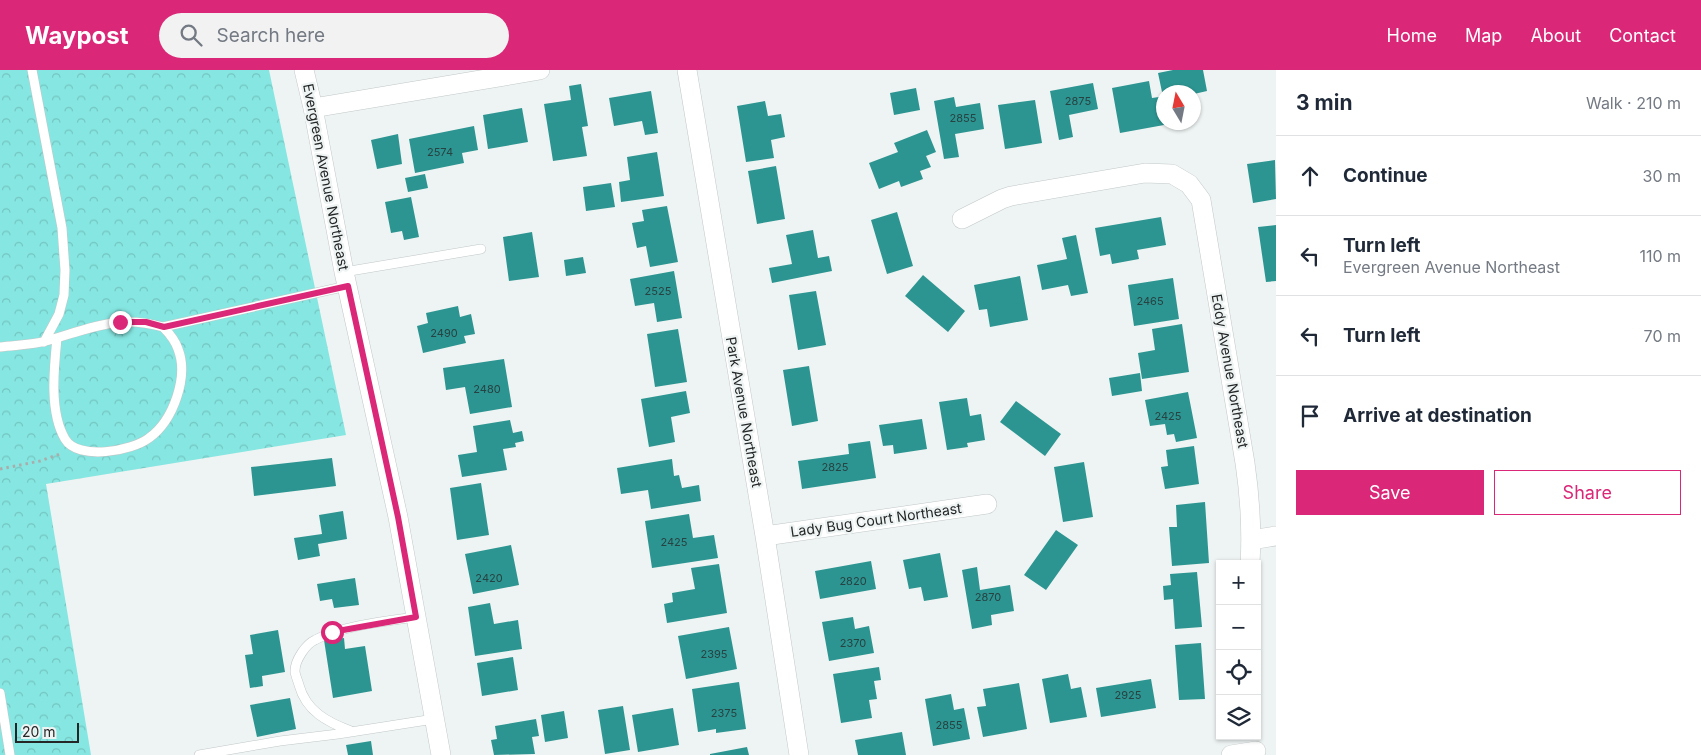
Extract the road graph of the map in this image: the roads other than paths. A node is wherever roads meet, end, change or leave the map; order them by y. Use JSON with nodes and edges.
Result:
{"nodes":[{"id":1,"x":32,"y":70,"type":"edge"},
{"id":2,"x":304,"y":70,"type":"edge"},
{"id":3,"x":540,"y":70,"type":"edge"},
{"id":4,"x":687,"y":70,"type":"edge"},
{"id":5,"x":313,"y":108,"type":"junction"},
{"id":6,"x":962,"y":219,"type":"dead end"},
{"id":7,"x":481,"y":249,"type":"dead end"},
{"id":8,"x":346,"y":279,"type":"junction"},
{"id":9,"x":164,"y":327,"type":"junction"},
{"id":10,"x":57,"y":338,"type":"junction"},
{"id":11,"x":44,"y":342,"type":"junction"},
{"id":12,"x":0,"y":347,"type":"edge"},
{"id":13,"x":987,"y":504,"type":"dead end"},
{"id":14,"x":765,"y":536,"type":"junction"},
{"id":15,"x":1276,"y":536,"type":"edge"},
{"id":16,"x":1251,"y":540,"type":"junction"},
{"id":17,"x":1250,"y":560,"type":"edge"},
{"id":18,"x":416,"y":617,"type":"junction"},
{"id":19,"x":0,"y":693,"type":"edge"},
{"id":20,"x":434,"y":719,"type":"junction"},
{"id":21,"x":352,"y":732,"type":"junction"},
{"id":22,"x":1256,"y":747,"type":"edge"},
{"id":23,"x":10,"y":755,"type":"edge"},
{"id":24,"x":200,"y":755,"type":"edge"},
{"id":25,"x":440,"y":755,"type":"edge"},
{"id":26,"x":799,"y":755,"type":"edge"},
{"id":27,"x":1231,"y":755,"type":"edge"}],
"edges":[{"from":1,"to":11,"type":"lane"},
{"from":2,"to":5,"type":"street","name":"Evergreen Avenue Northeast"},
{"from":3,"to":5,"type":"street"},
{"from":4,"to":14,"type":"street","name":"Park Avenue Northeast"},
{"from":5,"to":8,"type":"street","name":"Evergreen Avenue Northeast"},
{"from":6,"to":16,"type":"street","name":"Eddy Avenue Northeast"},
{"from":7,"to":8,"type":"lane"},
{"from":8,"to":9,"type":"lane"},
{"from":8,"to":18,"type":"street","name":"Evergreen Avenue Northeast"},
{"from":9,"to":10,"type":"lane"},
{"from":9,"to":10,"type":"lane"},
{"from":10,"to":11,"type":"lane"},
{"from":11,"to":12,"type":"lane"},
{"from":13,"to":14,"type":"street","name":"Lady Bug Court Northeast"},
{"from":14,"to":26,"type":"street","name":"Park Avenue Northeast"},
{"from":15,"to":16,"type":"street"},
{"from":16,"to":17,"type":"street","name":"Eddy Avenue Northeast"},
{"from":18,"to":20,"type":"street","name":"Evergreen Avenue Northeast"},
{"from":18,"to":21,"type":"lane"},
{"from":19,"to":23,"type":"lane"},
{"from":20,"to":21,"type":"lane"},
{"from":20,"to":25,"type":"street","name":"Evergreen Avenue Northeast"},
{"from":21,"to":24,"type":"lane"},
{"from":22,"to":27,"type":"street"}]}
